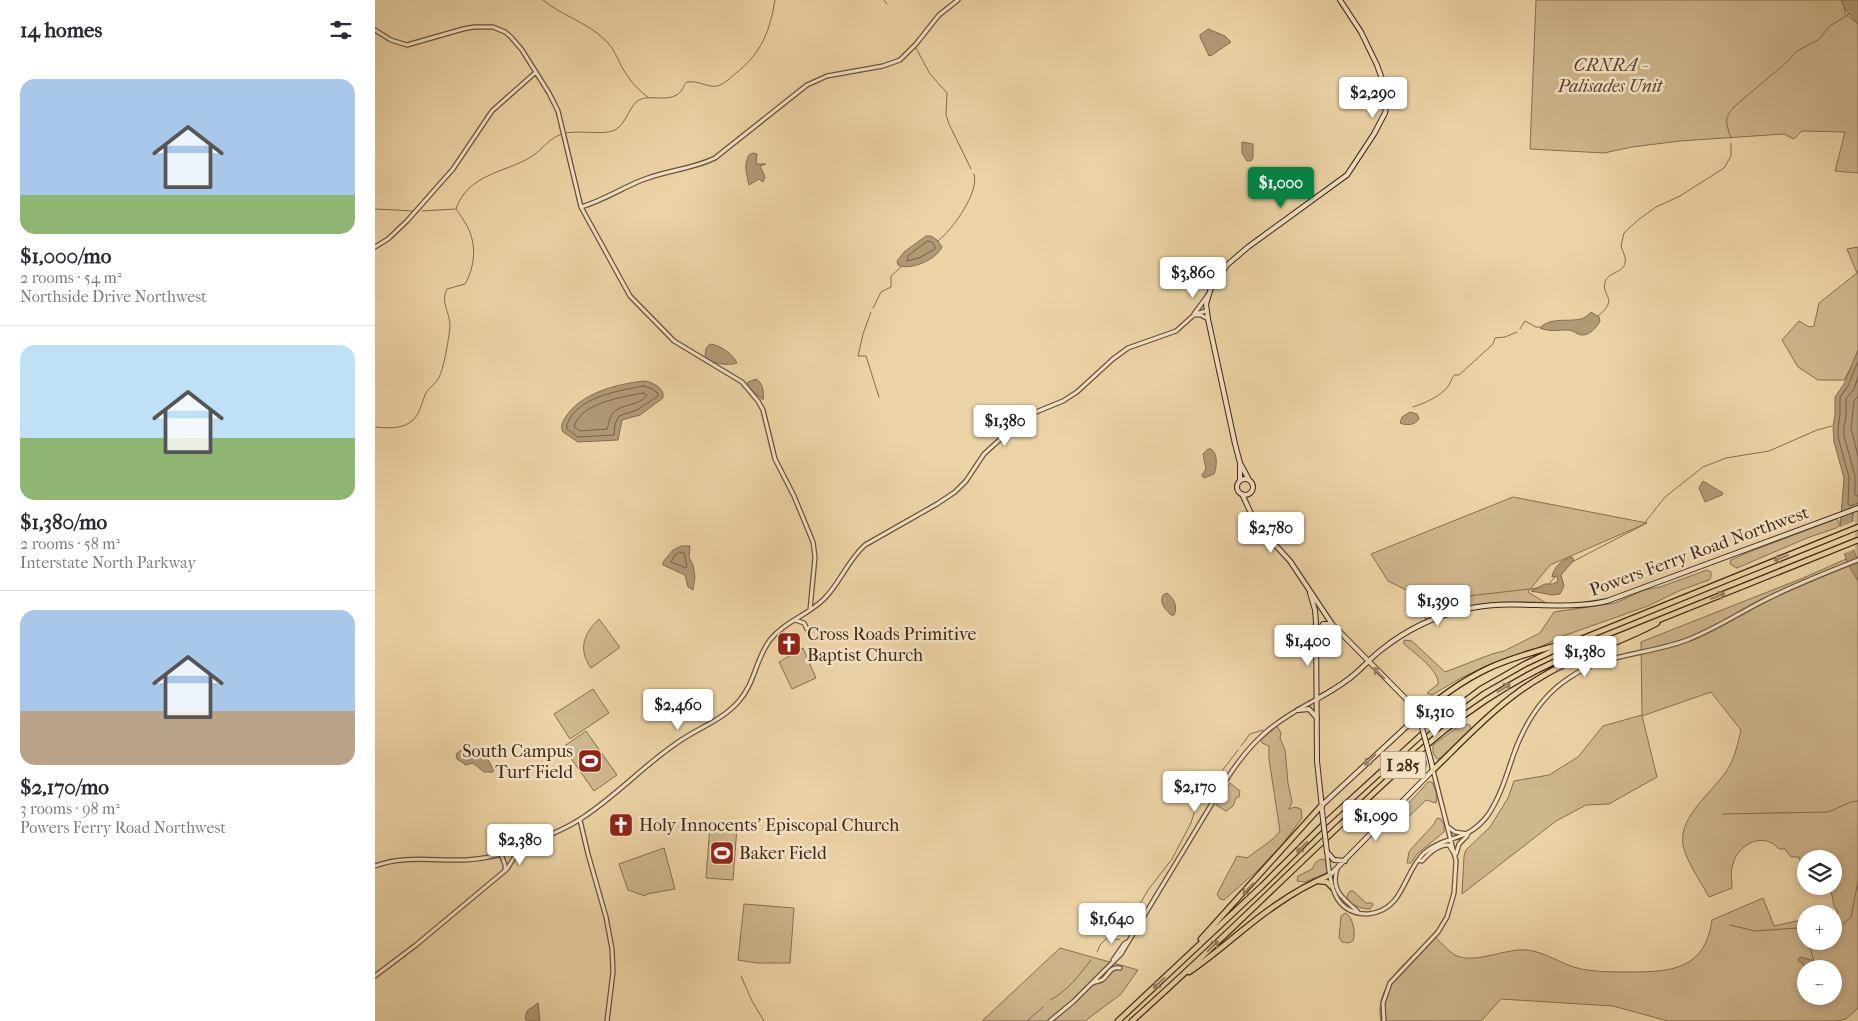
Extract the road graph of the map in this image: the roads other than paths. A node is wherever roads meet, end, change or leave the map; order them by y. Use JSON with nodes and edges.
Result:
{"nodes":[{"id":1,"x":958,"y":0,"type":"edge"},
{"id":2,"x":1340,"y":0,"type":"edge"},
{"id":3,"x":375,"y":30,"type":"edge"},
{"id":4,"x":536,"y":72,"type":"junction"},
{"id":5,"x":581,"y":207,"type":"junction"},
{"id":6,"x":375,"y":247,"type":"edge"},
{"id":7,"x":1208,"y":295,"type":"junction"},
{"id":8,"x":1206,"y":311,"type":"junction"},
{"id":9,"x":1194,"y":315,"type":"junction"},
{"id":10,"x":1207,"y":319,"type":"junction"},
{"id":11,"x":1240,"y":463,"type":"junction"},
{"id":12,"x":1249,"y":480,"type":"junction"},
{"id":13,"x":1240,"y":481,"type":"junction"},
{"id":14,"x":1242,"y":494,"type":"junction"},
{"id":15,"x":1250,"y":494,"type":"junction"},
{"id":16,"x":1858,"y":508,"type":"edge"},
{"id":17,"x":1251,"y":513,"type":"junction"},
{"id":18,"x":1858,"y":527,"type":"edge"},
{"id":19,"x":1858,"y":540,"type":"edge"},
{"id":20,"x":1858,"y":560,"type":"edge"},
{"id":21,"x":1308,"y":589,"type":"junction"},
{"id":22,"x":811,"y":595,"type":"junction"},
{"id":23,"x":822,"y":600,"type":"junction"},
{"id":24,"x":810,"y":610,"type":"junction"},
{"id":25,"x":1673,"y":614,"type":"junction"},
{"id":26,"x":794,"y":620,"type":"junction"},
{"id":27,"x":1332,"y":624,"type":"junction"},
{"id":28,"x":808,"y":631,"type":"dead end"},
{"id":29,"x":1593,"y":634,"type":"junction"},
{"id":30,"x":1317,"y":636,"type":"junction"},
{"id":31,"x":1368,"y":662,"type":"junction"},
{"id":32,"x":1317,"y":699,"type":"junction"},
{"id":33,"x":1412,"y":706,"type":"junction"},
{"id":34,"x":1427,"y":708,"type":"junction"},
{"id":35,"x":1298,"y":710,"type":"junction"},
{"id":36,"x":1420,"y":717,"type":"junction"},
{"id":37,"x":1317,"y":718,"type":"junction"},
{"id":38,"x":1433,"y":770,"type":"junction"},
{"id":39,"x":1322,"y":809,"type":"junction"},
{"id":40,"x":580,"y":820,"type":"junction"},
{"id":41,"x":1447,"y":826,"type":"junction"},
{"id":42,"x":1469,"y":834,"type":"junction"},
{"id":43,"x":1451,"y":840,"type":"junction"},
{"id":44,"x":520,"y":848,"type":"junction"},
{"id":45,"x":1327,"y":852,"type":"junction"},
{"id":46,"x":501,"y":854,"type":"junction"},
{"id":47,"x":1455,"y":857,"type":"junction"},
{"id":48,"x":1418,"y":860,"type":"junction"},
{"id":49,"x":1345,"y":861,"type":"junction"},
{"id":50,"x":375,"y":866,"type":"edge"},
{"id":51,"x":1337,"y":869,"type":"junction"},
{"id":52,"x":505,"y":870,"type":"junction"},
{"id":53,"x":1331,"y":875,"type":"junction"},
{"id":54,"x":1313,"y":883,"type":"junction"},
{"id":55,"x":1332,"y":887,"type":"junction"},
{"id":56,"x":1359,"y":913,"type":"junction"},
{"id":57,"x":1120,"y":968,"type":"dead end"},
{"id":58,"x":1173,"y":968,"type":"junction"},
{"id":59,"x":375,"y":976,"type":"edge"},
{"id":60,"x":1178,"y":980,"type":"junction"},
{"id":61,"x":1092,"y":983,"type":"junction"},
{"id":62,"x":607,"y":1021,"type":"edge"},
{"id":63,"x":1051,"y":1021,"type":"edge"},
{"id":64,"x":1117,"y":1021,"type":"edge"},
{"id":65,"x":1132,"y":1021,"type":"edge"},
{"id":66,"x":1383,"y":1021,"type":"edge"}],
"edges":[{"from":1,"to":5,"type":"street"},
{"from":2,"to":7,"type":"main road"},
{"from":3,"to":4,"type":"street"},
{"from":4,"to":5,"type":"street"},
{"from":4,"to":6,"type":"street"},
{"from":5,"to":22,"type":"street"},
{"from":7,"to":8,"type":"main road"},
{"from":7,"to":9,"type":"street"},
{"from":8,"to":9,"type":"street"},
{"from":8,"to":10,"type":"main road"},
{"from":9,"to":10,"type":"street"},
{"from":9,"to":23,"type":"street"},
{"from":10,"to":11,"type":"main road"},
{"from":11,"to":12,"type":"main road"},
{"from":11,"to":13,"type":"main road"},
{"from":12,"to":13,"type":"main road"},
{"from":12,"to":15,"type":"main road"},
{"from":13,"to":14,"type":"main road"},
{"from":14,"to":15,"type":"main road"},
{"from":14,"to":17,"type":"main road"},
{"from":15,"to":17,"type":"main road"},
{"from":16,"to":31,"type":"main road","name":"Powers Ferry Road Northwest"},
{"from":17,"to":21,"type":"main road"},
{"from":18,"to":29,"type":"highway","number":"I 285","one_way":true},
{"from":25,"to":19,"type":"highway","number":"I 285","one_way":true},
{"from":20,"to":42,"type":"street"},
{"from":21,"to":27,"type":"main road"},
{"from":21,"to":30,"type":"main road"},
{"from":22,"to":23,"type":"street"},
{"from":22,"to":24,"type":"street"},
{"from":23,"to":24,"type":"street"},
{"from":24,"to":26,"type":"street"},
{"from":25,"to":38,"type":"highway"},
{"from":60,"to":25,"type":"highway","number":"I 285","one_way":true},
{"from":26,"to":28,"type":"street"},
{"from":26,"to":40,"type":"street"},
{"from":27,"to":30,"type":"main road"},
{"from":27,"to":31,"type":"main road"},
{"from":29,"to":34,"type":"highway"},
{"from":29,"to":58,"type":"highway","number":"I 285","one_way":true},
{"from":30,"to":32,"type":"main road"},
{"from":31,"to":32,"type":"main road","name":"Powers Ferry Road Northwest"},
{"from":33,"to":31,"type":"main road","one_way":true},
{"from":32,"to":35,"type":"street","name":"Powers Ferry Road Northwest"},
{"from":32,"to":37,"type":"main road"},
{"from":33,"to":34,"type":"highway"},
{"from":33,"to":36,"type":"main road"},
{"from":34,"to":36,"type":"highway"},
{"from":35,"to":37,"type":"main road"},
{"from":35,"to":61,"type":"street","name":"Powers Ferry Road Northwest"},
{"from":36,"to":38,"type":"main road","bridge":true},
{"from":36,"to":39,"type":"main road","one_way":true},
{"from":37,"to":39,"type":"main road"},
{"from":38,"to":41,"type":"street"},
{"from":38,"to":49,"type":"main road"},
{"from":39,"to":45,"type":"main road","bridge":true},
{"from":39,"to":58,"type":"highway","one_way":true},
{"from":40,"to":44,"type":"street"},
{"from":40,"to":62,"type":"street"},
{"from":41,"to":42,"type":"street"},
{"from":41,"to":43,"type":"street"},
{"from":42,"to":43,"type":"street"},
{"from":42,"to":47,"type":"street"},
{"from":43,"to":47,"type":"street"},
{"from":43,"to":48,"type":"street"},
{"from":44,"to":46,"type":"street"},
{"from":44,"to":52,"type":"street"},
{"from":45,"to":49,"type":"main road"},
{"from":45,"to":53,"type":"street"},
{"from":46,"to":50,"type":"street"},
{"from":46,"to":52,"type":"street"},
{"from":47,"to":48,"type":"street"},
{"from":47,"to":66,"type":"street"},
{"from":48,"to":56,"type":"street"},
{"from":49,"to":51,"type":"main road"},
{"from":51,"to":53,"type":"main road"},
{"from":51,"to":56,"type":"street"},
{"from":52,"to":59,"type":"street"},
{"from":53,"to":54,"type":"highway"},
{"from":53,"to":55,"type":"street"},
{"from":54,"to":55,"type":"highway"},
{"from":54,"to":60,"type":"highway"},
{"from":55,"to":56,"type":"street"},
{"from":57,"to":61,"type":"street"},
{"from":58,"to":64,"type":"highway","number":"I 285","one_way":true},
{"from":60,"to":65,"type":"highway","number":"I 285"},
{"from":61,"to":63,"type":"street","name":"Powers Ferry Road Northwest"}]}
